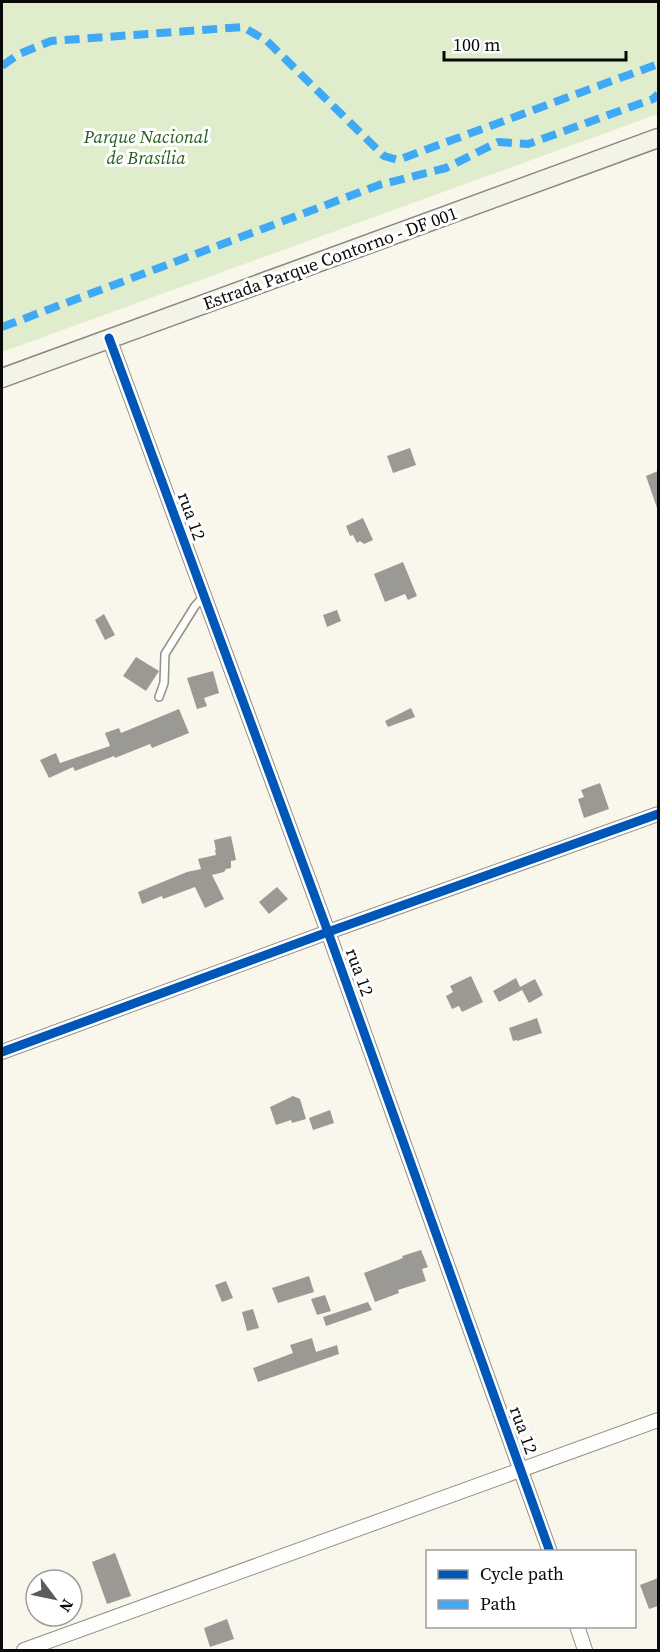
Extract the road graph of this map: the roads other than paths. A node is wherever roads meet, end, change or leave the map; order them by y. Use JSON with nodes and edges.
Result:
{"nodes":[{"id":1,"x":658,"y":138,"type":"edge"},
{"id":2,"x":109,"y":338,"type":"junction"},
{"id":3,"x":2,"y":378,"type":"edge"},
{"id":4,"x":204,"y":596,"type":"junction"},
{"id":5,"x":159,"y":697,"type":"dead end"},
{"id":6,"x":658,"y":814,"type":"edge"},
{"id":7,"x":328,"y":932,"type":"junction"},
{"id":8,"x":2,"y":1052,"type":"edge"},
{"id":9,"x":658,"y":1420,"type":"edge"},
{"id":10,"x":521,"y":1470,"type":"junction"},
{"id":11,"x":550,"y":1550,"type":"edge"},
{"id":12,"x":578,"y":1628,"type":"edge"},
{"id":13,"x":24,"y":1650,"type":"edge"},
{"id":14,"x":585,"y":1650,"type":"edge"}],
"edges":[{"from":1,"to":2,"type":"main road","name":"Estrada Parque Contorno - DF 001"},
{"from":2,"to":3,"type":"main road","name":"Estrada Parque Contorno - DF 001"},
{"from":2,"to":4,"type":"street","name":"rua 12"},
{"from":4,"to":5,"type":"lane"},
{"from":4,"to":7,"type":"street","name":"rua 12"},
{"from":6,"to":7,"type":"street"},
{"from":7,"to":8,"type":"street"},
{"from":7,"to":10,"type":"street","name":"rua 12"},
{"from":9,"to":10,"type":"street"},
{"from":10,"to":11,"type":"street","name":"rua 12"},
{"from":10,"to":13,"type":"street"},
{"from":12,"to":14,"type":"street"}]}
